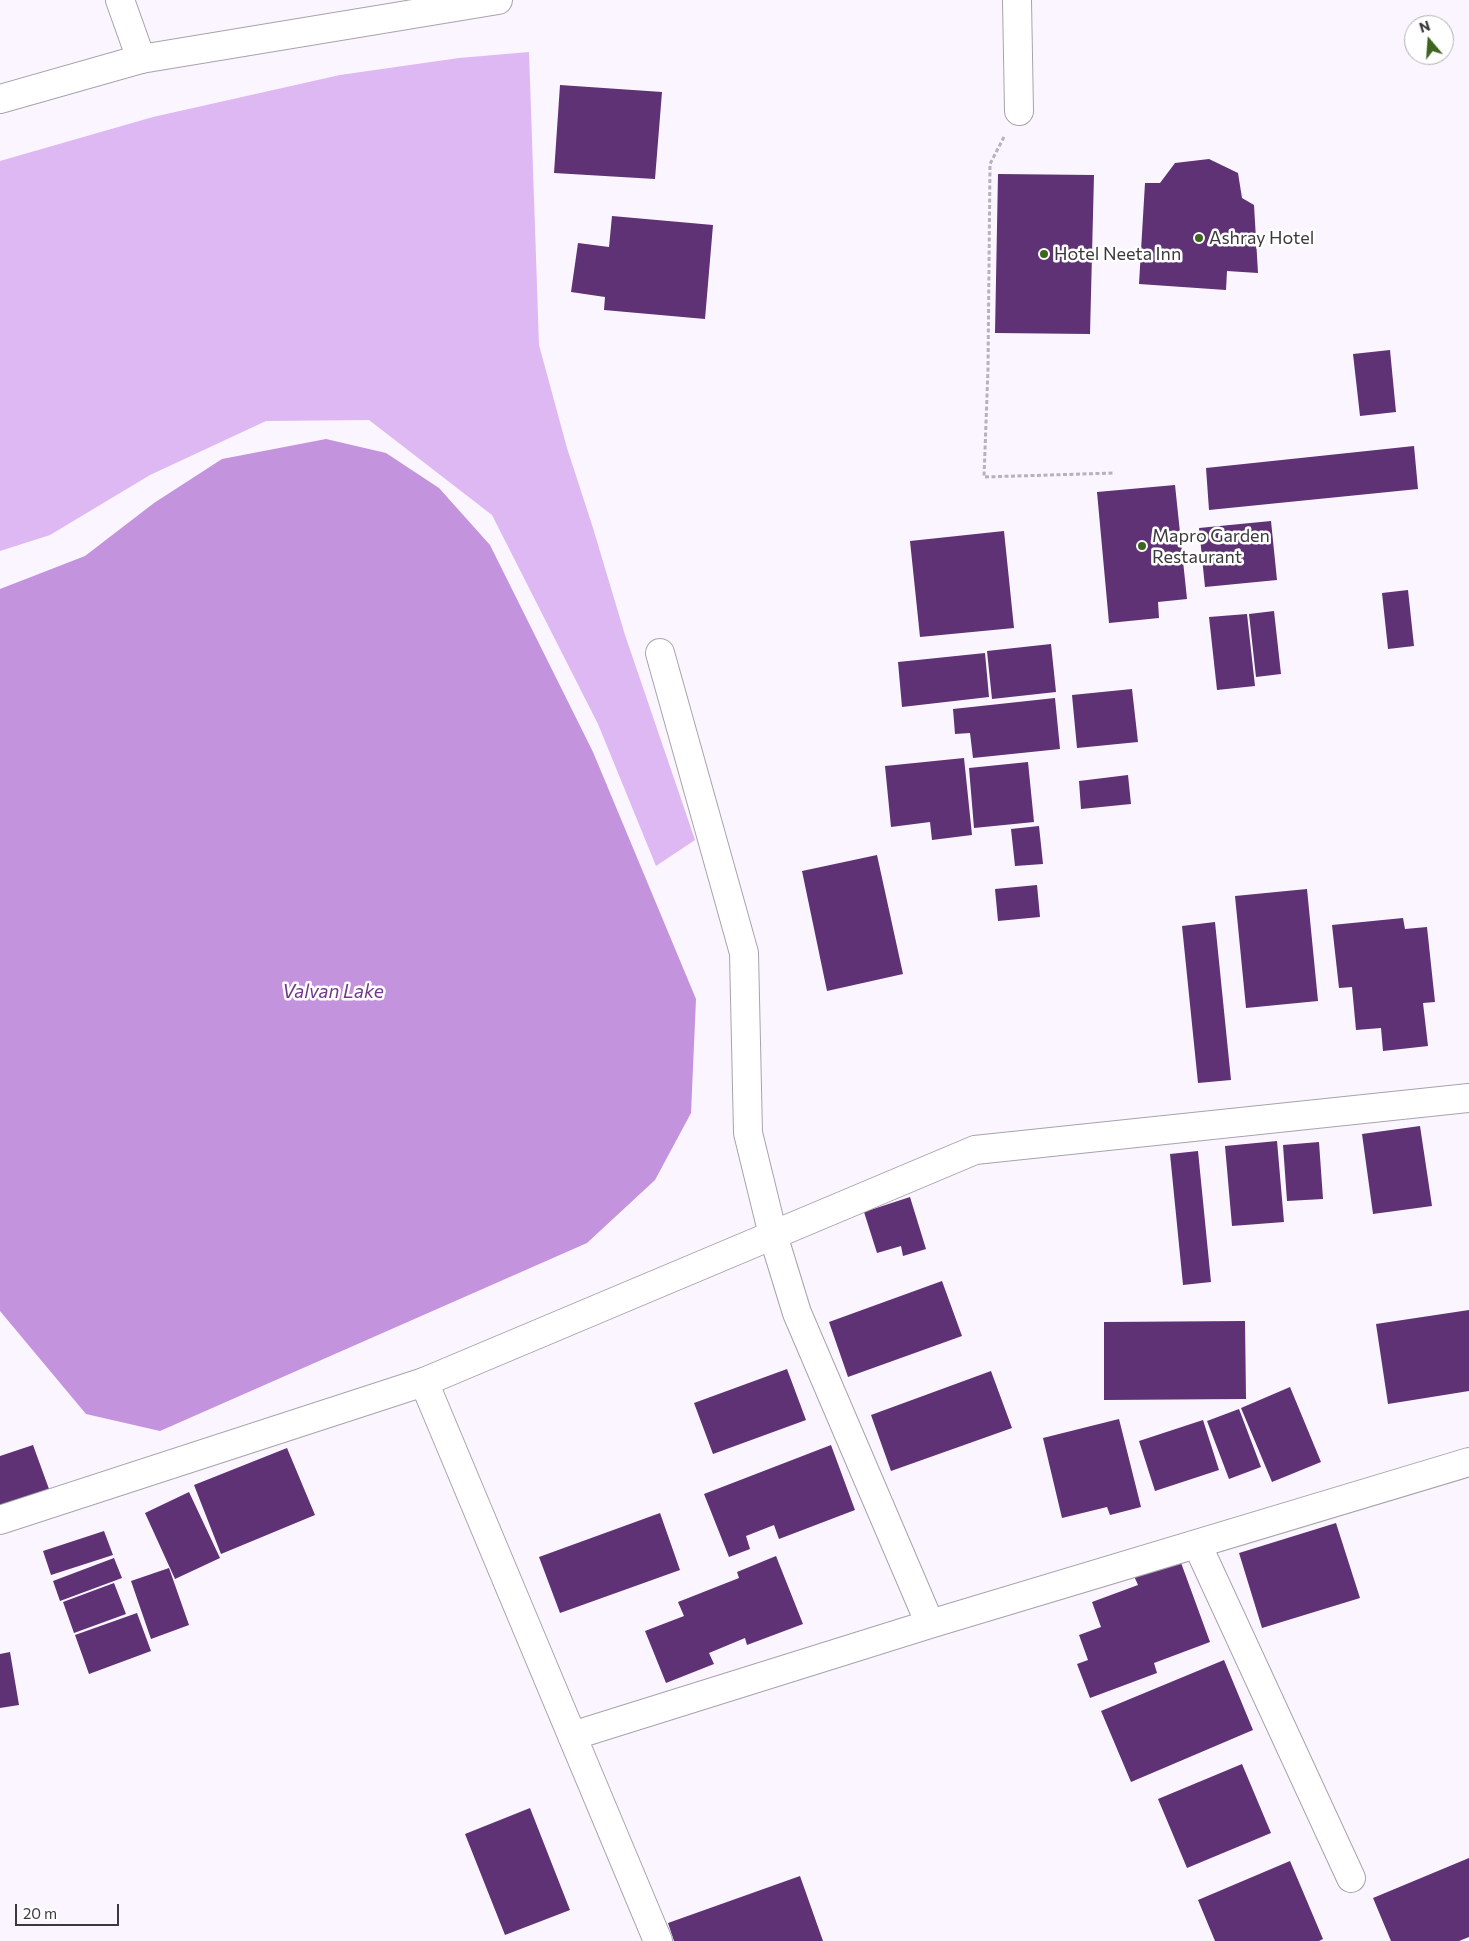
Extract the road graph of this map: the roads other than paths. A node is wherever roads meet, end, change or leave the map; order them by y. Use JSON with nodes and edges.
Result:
{"nodes":[{"id":1,"x":120,"y":0,"type":"edge"},
{"id":2,"x":498,"y":0,"type":"edge"},
{"id":3,"x":1017,"y":0,"type":"edge"},
{"id":4,"x":141,"y":59,"type":"junction"},
{"id":5,"x":0,"y":99,"type":"edge"},
{"id":6,"x":1019,"y":111,"type":"road end"},
{"id":7,"x":660,"y":653,"type":"dead end"},
{"id":8,"x":1469,"y":1098,"type":"edge"},
{"id":9,"x":773,"y":1235,"type":"junction"},
{"id":10,"x":424,"y":1382,"type":"junction"},
{"id":11,"x":1469,"y":1462,"type":"edge"},
{"id":12,"x":0,"y":1520,"type":"edge"},
{"id":13,"x":1197,"y":1544,"type":"junction"},
{"id":14,"x":930,"y":1624,"type":"junction"},
{"id":15,"x":572,"y":1736,"type":"junction"},
{"id":16,"x":1352,"y":1878,"type":"dead end"},
{"id":17,"x":658,"y":1941,"type":"edge"}],
"edges":[{"from":1,"to":4,"type":"main road"},
{"from":2,"to":4,"type":"main road"},
{"from":3,"to":6,"type":"main road"},
{"from":4,"to":5,"type":"main road"},
{"from":7,"to":9,"type":"main road"},
{"from":8,"to":9,"type":"main road"},
{"from":9,"to":10,"type":"main road"},
{"from":9,"to":14,"type":"main road"},
{"from":10,"to":12,"type":"main road"},
{"from":10,"to":15,"type":"main road"},
{"from":11,"to":13,"type":"main road"},
{"from":13,"to":14,"type":"main road"},
{"from":13,"to":16,"type":"main road"},
{"from":14,"to":15,"type":"main road"},
{"from":15,"to":17,"type":"main road"}]}
